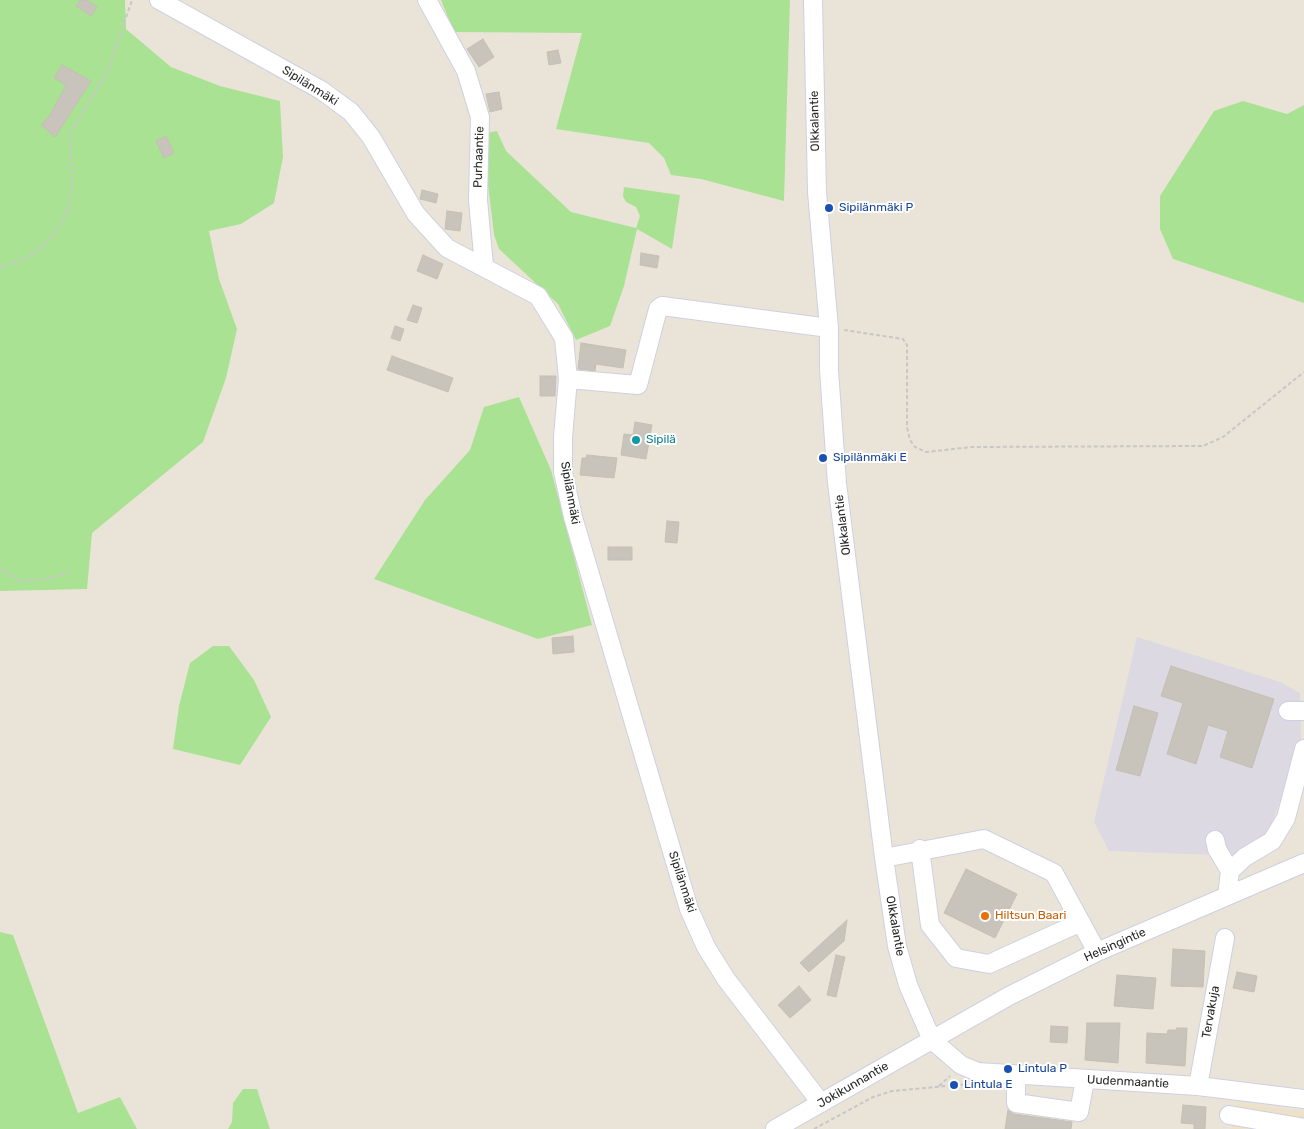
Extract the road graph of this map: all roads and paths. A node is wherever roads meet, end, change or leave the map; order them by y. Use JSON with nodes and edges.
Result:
{"nodes":[{"id":1,"x":132,"y":0,"type":"edge"},
{"id":2,"x":159,"y":0,"type":"edge"},
{"id":3,"x":427,"y":0,"type":"edge"},
{"id":4,"x":813,"y":0,"type":"edge"},
{"id":5,"x":484,"y":266,"type":"junction"},
{"id":6,"x":0,"y":268,"type":"edge"},
{"id":7,"x":829,"y":328,"type":"junction"},
{"id":8,"x":1304,"y":372,"type":"edge"},
{"id":9,"x":568,"y":379,"type":"junction"},
{"id":10,"x":0,"y":568,"type":"edge"},
{"id":11,"x":72,"y":572,"type":"dead end"},
{"id":12,"x":1304,"y":749,"type":"edge"},
{"id":13,"x":1215,"y":840,"type":"dead end"},
{"id":14,"x":920,"y":849,"type":"junction"},
{"id":15,"x":884,"y":858,"type":"junction"},
{"id":16,"x":1304,"y":863,"type":"edge"},
{"id":17,"x":1230,"y":871,"type":"junction"},
{"id":18,"x":1227,"y":896,"type":"junction"},
{"id":19,"x":1081,"y":922,"type":"junction"},
{"id":20,"x":1225,"y":938,"type":"dead end"},
{"id":21,"x":1097,"y":952,"type":"junction"},
{"id":22,"x":932,"y":1040,"type":"junction"},
{"id":23,"x":1016,"y":1076,"type":"junction"},
{"id":24,"x":1084,"y":1080,"type":"junction"},
{"id":25,"x":1198,"y":1086,"type":"junction"},
{"id":26,"x":1233,"y":1090,"type":"junction"},
{"id":27,"x":873,"y":1098,"type":"dead end"},
{"id":28,"x":1304,"y":1099,"type":"edge"},
{"id":29,"x":821,"y":1104,"type":"junction"},
{"id":30,"x":1227,"y":1122,"type":"edge"},
{"id":31,"x":1304,"y":1128,"type":"edge"},
{"id":32,"x":775,"y":1129,"type":"edge"},
{"id":33,"x":814,"y":1129,"type":"edge"}],
"edges":[{"from":1,"to":6,"type":"path"},
{"from":2,"to":5,"type":"street","name":"Sipilänmäki"},
{"from":3,"to":5,"type":"street","name":"Purhaantie"},
{"from":4,"to":7,"type":"street","name":"Olkkalantie"},
{"from":5,"to":9,"type":"street","name":"Sipilänmäki"},
{"from":7,"to":8,"type":"path"},
{"from":7,"to":9,"type":"street"},
{"from":7,"to":15,"type":"street","name":"Olkkalantie"},
{"from":9,"to":29,"type":"street","name":"Sipilänmäki"},
{"from":10,"to":11,"type":"path"},
{"from":12,"to":17,"type":"street"},
{"from":13,"to":17,"type":"street"},
{"from":14,"to":15,"type":"street"},
{"from":14,"to":19,"type":"street"},
{"from":14,"to":19,"type":"street"},
{"from":15,"to":22,"type":"street","name":"Olkkalantie"},
{"from":16,"to":18,"type":"street","name":"Helsingintie"},
{"from":17,"to":18,"type":"street"},
{"from":18,"to":21,"type":"street","name":"Helsingintie"},
{"from":19,"to":21,"type":"street"},
{"from":20,"to":25,"type":"street","name":"Tervakuja"},
{"from":21,"to":22,"type":"street","name":"Helsingintie"},
{"from":22,"to":23,"type":"street","name":"Uudenmaantie"},
{"from":22,"to":29,"type":"street","name":"Jokikunnantie"},
{"from":23,"to":24,"type":"street","name":"Uudenmaantie"},
{"from":23,"to":24,"type":"street"},
{"from":24,"to":25,"type":"street","name":"Uudenmaantie"},
{"from":25,"to":26,"type":"street","name":"Uudenmaantie"},
{"from":26,"to":28,"type":"street","name":"Uudenmaantie"},
{"from":26,"to":30,"type":"street"},
{"from":27,"to":33,"type":"path"},
{"from":29,"to":32,"type":"street","name":"Jokikunnantie"},
{"from":30,"to":31,"type":"street"}]}
